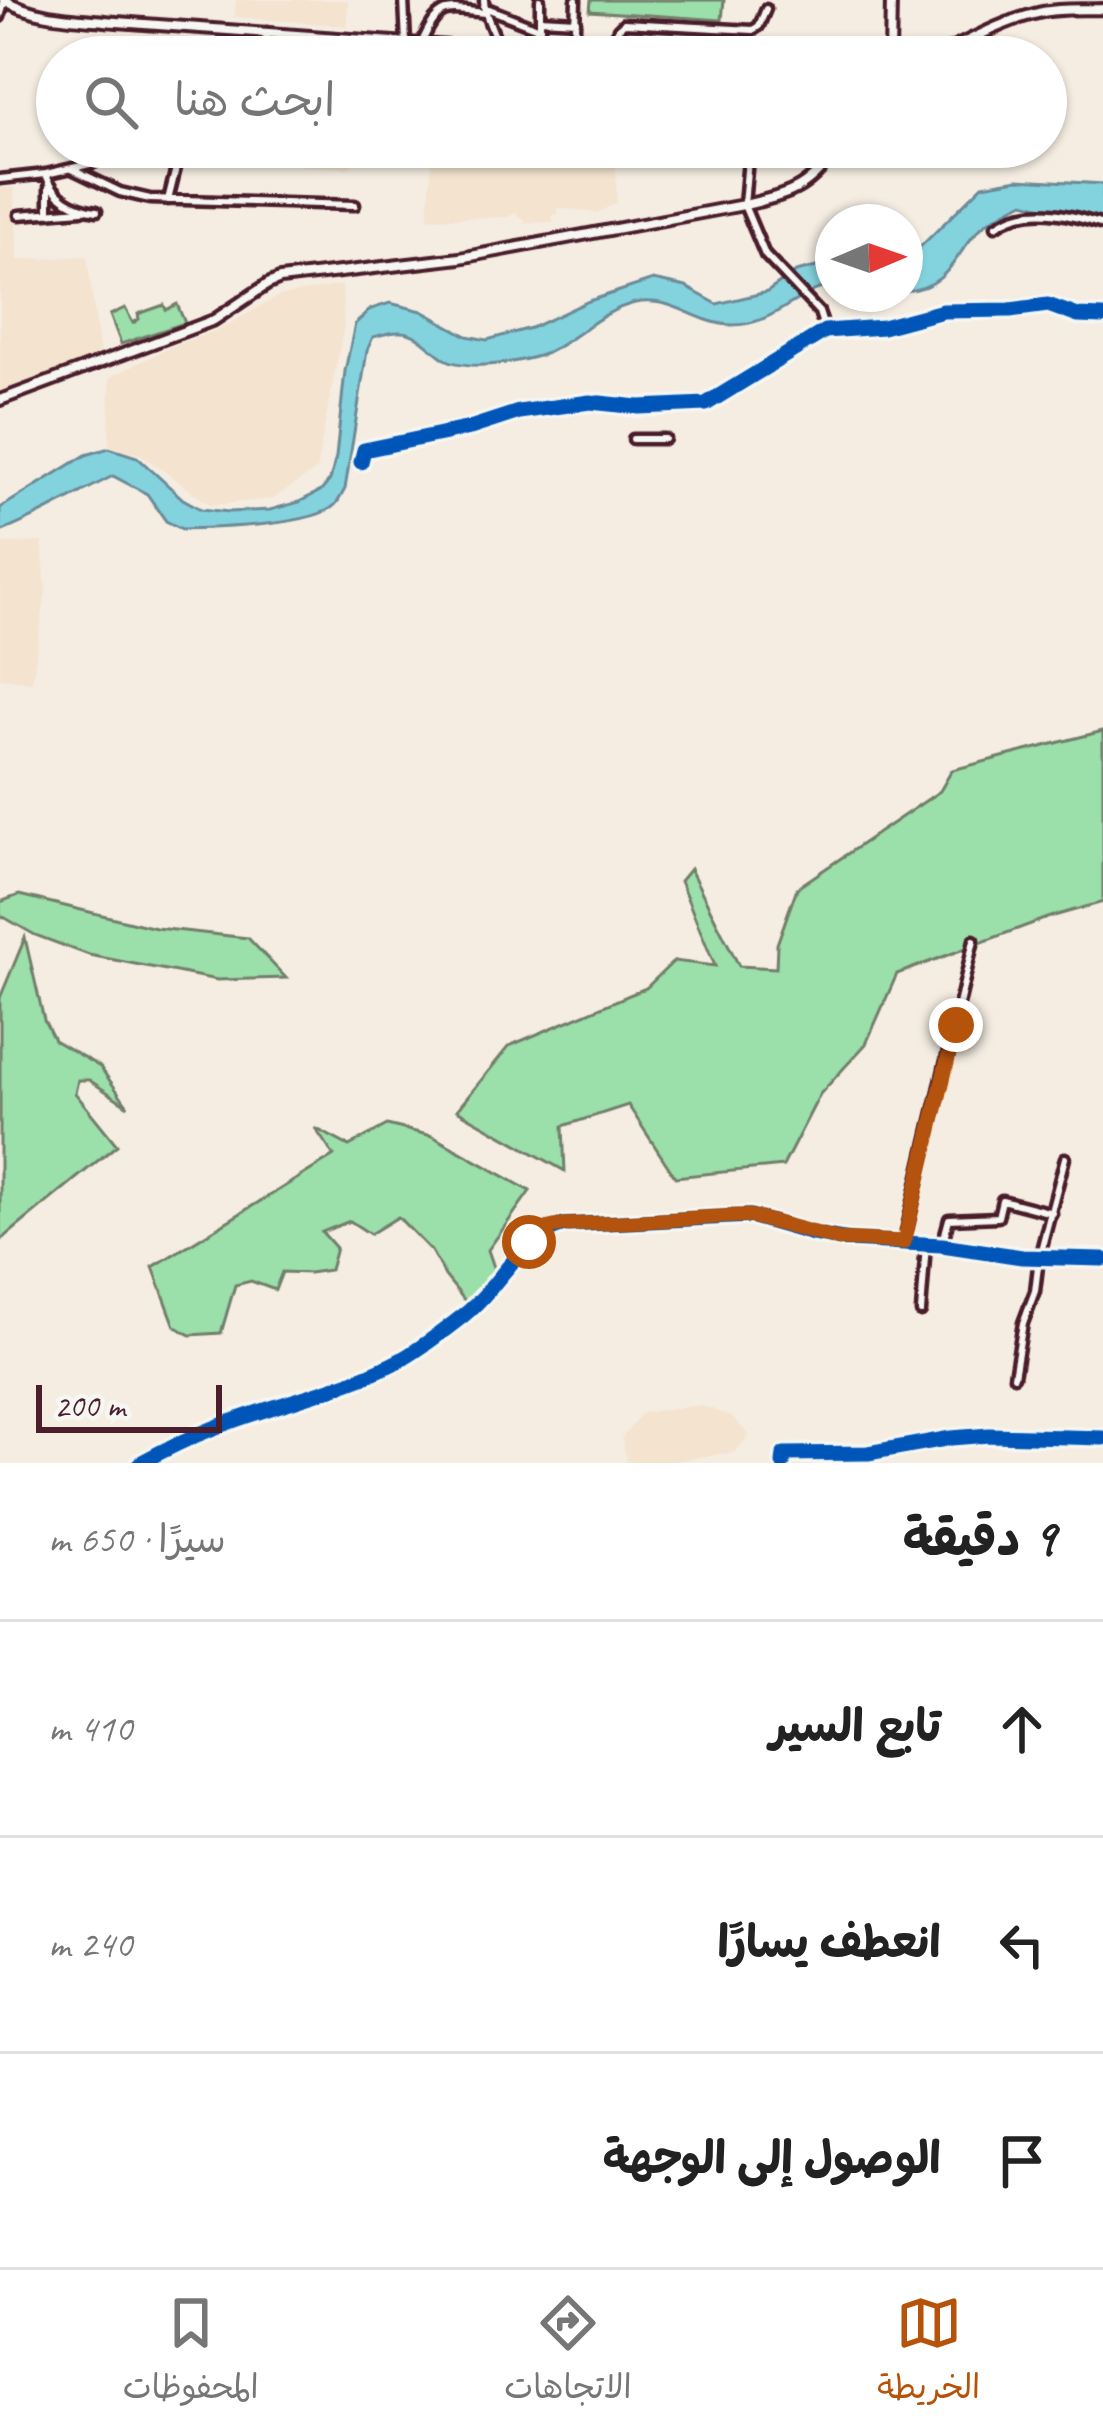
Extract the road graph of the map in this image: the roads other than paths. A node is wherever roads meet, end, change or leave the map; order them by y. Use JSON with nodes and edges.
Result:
{"nodes":[{"id":1,"x":5,"y":0,"type":"edge"},
{"id":2,"x":404,"y":0,"type":"edge"},
{"id":3,"x":540,"y":0,"type":"edge"},
{"id":4,"x":576,"y":0,"type":"edge"},
{"id":5,"x":891,"y":0,"type":"edge"},
{"id":6,"x":457,"y":5,"type":"edge"},
{"id":7,"x":484,"y":7,"type":"edge"},
{"id":8,"x":766,"y":9,"type":"dead end"},
{"id":9,"x":1103,"y":9,"type":"edge"},
{"id":10,"x":0,"y":17,"type":"edge"},
{"id":11,"x":576,"y":21,"type":"junction"},
{"id":12,"x":540,"y":24,"type":"junction"},
{"id":13,"x":268,"y":32,"type":"junction"},
{"id":14,"x":268,"y":36,"type":"edge"},
{"id":15,"x":316,"y":36,"type":"edge"},
{"id":16,"x":406,"y":36,"type":"edge"},
{"id":17,"x":424,"y":36,"type":"edge"},
{"id":18,"x":496,"y":36,"type":"edge"},
{"id":19,"x":536,"y":36,"type":"edge"},
{"id":20,"x":575,"y":36,"type":"edge"},
{"id":21,"x":616,"y":36,"type":"edge"},
{"id":22,"x":888,"y":36,"type":"edge"},
{"id":23,"x":978,"y":36,"type":"edge"},
{"id":24,"x":76,"y":168,"type":"edge"},
{"id":25,"x":176,"y":168,"type":"edge"},
{"id":26,"x":747,"y":168,"type":"edge"},
{"id":27,"x":821,"y":168,"type":"edge"},
{"id":28,"x":72,"y":169,"type":"junction"},
{"id":29,"x":47,"y":178,"type":"junction"},
{"id":30,"x":0,"y":179,"type":"edge"},
{"id":31,"x":168,"y":200,"type":"junction"},
{"id":32,"x":356,"y":205,"type":"dead end"},
{"id":33,"x":744,"y":205,"type":"junction"},
{"id":34,"x":85,"y":210,"type":"junction"},
{"id":35,"x":97,"y":212,"type":"dead end"},
{"id":36,"x":50,"y":213,"type":"junction"},
{"id":37,"x":20,"y":215,"type":"dead end"},
{"id":38,"x":1103,"y":225,"type":"edge"},
{"id":39,"x":996,"y":226,"type":"dead end"},
{"id":40,"x":1103,"y":317,"type":"edge"},
{"id":41,"x":826,"y":331,"type":"junction"},
{"id":42,"x":0,"y":400,"type":"edge"},
{"id":43,"x":632,"y":439,"type":"dead end"},
{"id":44,"x":664,"y":439,"type":"dead end"},
{"id":45,"x":362,"y":461,"type":"dead end"},
{"id":46,"x":974,"y":940,"type":"dead end"},
{"id":47,"x":1065,"y":1158,"type":"dead end"},
{"id":48,"x":1052,"y":1213,"type":"junction"},
{"id":49,"x":904,"y":1242,"type":"junction"},
{"id":50,"x":926,"y":1244,"type":"junction"},
{"id":51,"x":942,"y":1245,"type":"junction"},
{"id":52,"x":1039,"y":1258,"type":"junction"},
{"id":53,"x":1103,"y":1258,"type":"edge"},
{"id":54,"x":921,"y":1312,"type":"dead end"},
{"id":55,"x":1014,"y":1376,"type":"dead end"},
{"id":56,"x":1103,"y":1438,"type":"edge"},
{"id":57,"x":890,"y":1450,"type":"junction"},
{"id":58,"x":140,"y":1463,"type":"edge"},
{"id":59,"x":783,"y":1463,"type":"edge"},
{"id":60,"x":886,"y":1463,"type":"edge"}],
"edges":[{"from":1,"to":10,"type":"street"},
{"from":1,"to":13,"type":"main road"},
{"from":2,"to":16,"type":"street"},
{"from":3,"to":12,"type":"street"},
{"from":4,"to":11,"type":"street"},
{"from":5,"to":22,"type":"main road"},
{"from":6,"to":7,"type":"street"},
{"from":6,"to":17,"type":"street"},
{"from":7,"to":12,"type":"street"},
{"from":7,"to":18,"type":"street"},
{"from":8,"to":21,"type":"street"},
{"from":9,"to":23,"type":"main road"},
{"from":11,"to":12,"type":"street"},
{"from":11,"to":20,"type":"street"},
{"from":12,"to":19,"type":"street"},
{"from":13,"to":14,"type":"street"},
{"from":13,"to":15,"type":"main road"},
{"from":24,"to":28,"type":"street"},
{"from":25,"to":31,"type":"street"},
{"from":26,"to":33,"type":"street"},
{"from":27,"to":33,"type":"main road"},
{"from":28,"to":29,"type":"street"},
{"from":28,"to":31,"type":"street"},
{"from":29,"to":30,"type":"street"},
{"from":29,"to":34,"type":"street"},
{"from":29,"to":36,"type":"street"},
{"from":31,"to":32,"type":"street"},
{"from":33,"to":41,"type":"street"},
{"from":33,"to":42,"type":"main road"},
{"from":34,"to":35,"type":"street"},
{"from":34,"to":36,"type":"street"},
{"from":36,"to":37,"type":"street"},
{"from":38,"to":39,"type":"street"},
{"from":40,"to":41,"type":"street"},
{"from":41,"to":45,"type":"street"},
{"from":43,"to":44,"type":"street"},
{"from":46,"to":49,"type":"street"},
{"from":47,"to":48,"type":"street"},
{"from":48,"to":51,"type":"street"},
{"from":48,"to":52,"type":"street"},
{"from":49,"to":50,"type":"street"},
{"from":49,"to":58,"type":"street"},
{"from":50,"to":51,"type":"street"},
{"from":50,"to":54,"type":"street"},
{"from":51,"to":52,"type":"street"},
{"from":52,"to":53,"type":"street"},
{"from":52,"to":55,"type":"street"},
{"from":56,"to":57,"type":"street"},
{"from":57,"to":59,"type":"street"},
{"from":57,"to":60,"type":"street"}]}
